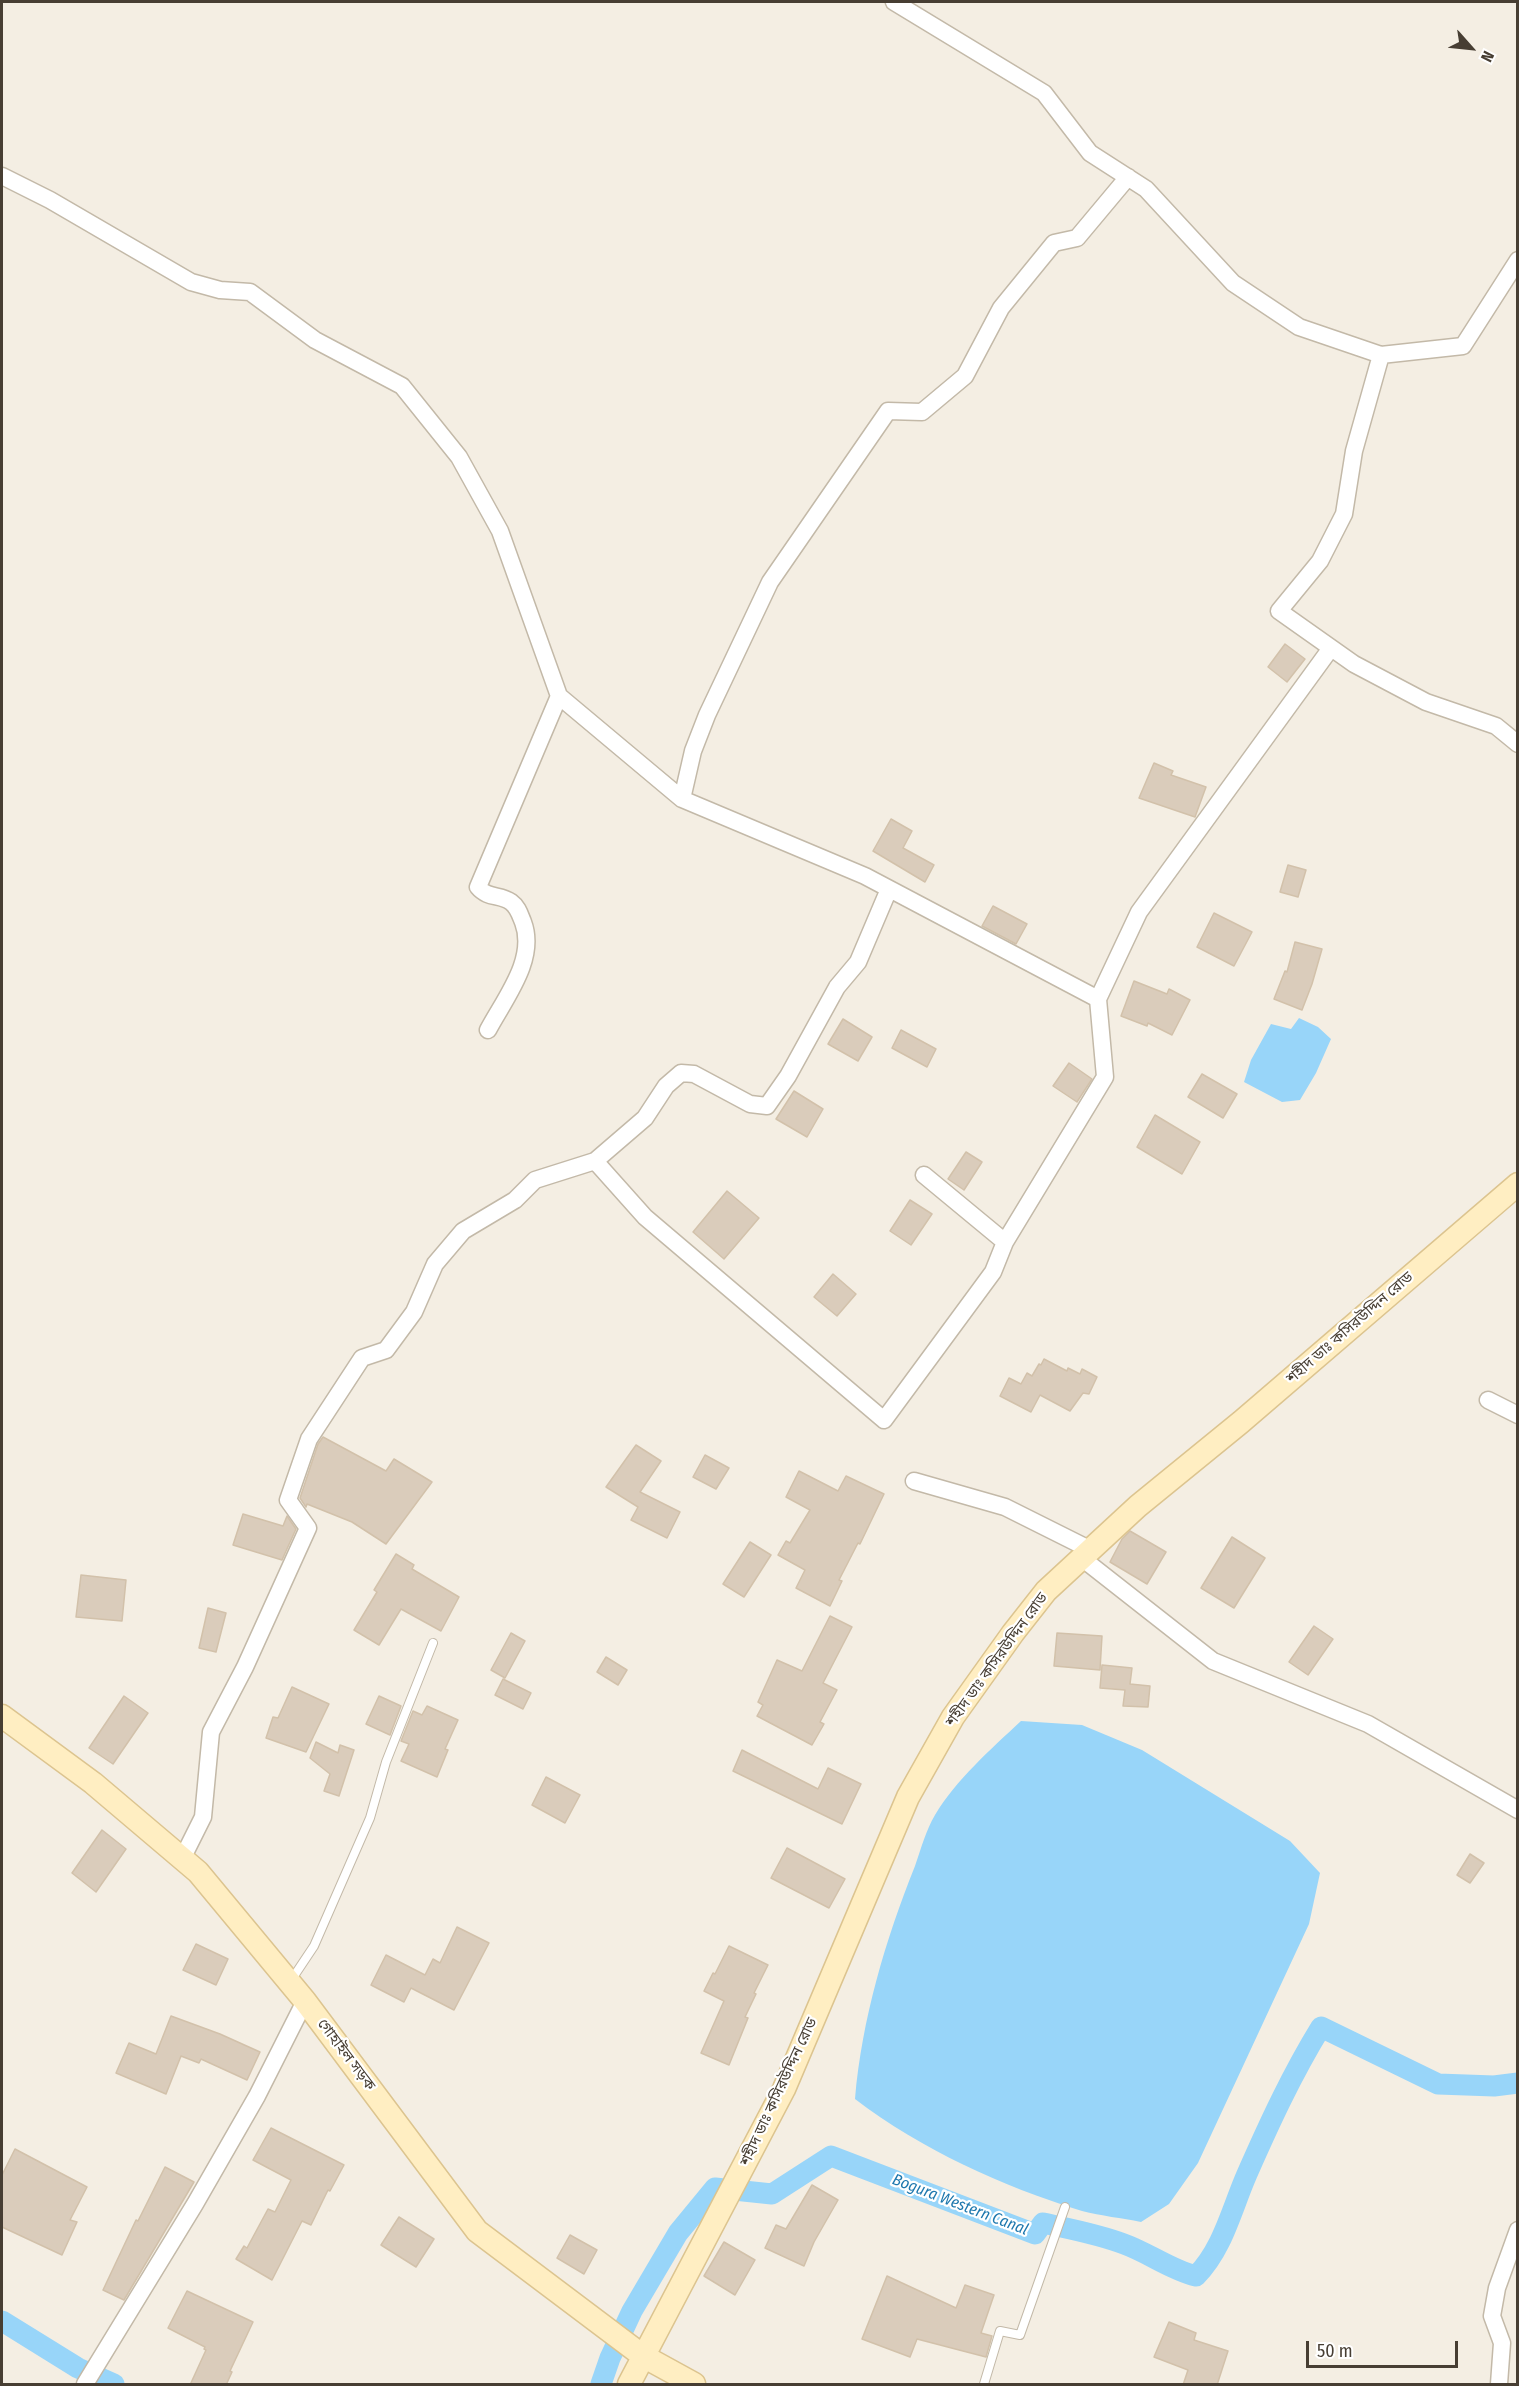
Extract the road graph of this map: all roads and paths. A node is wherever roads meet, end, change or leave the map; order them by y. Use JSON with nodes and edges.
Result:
{"nodes":[{"id":1,"x":894,"y":2,"type":"edge"},
{"id":2,"x":2,"y":176,"type":"edge"},
{"id":3,"x":1128,"y":177,"type":"junction"},
{"id":4,"x":1518,"y":260,"type":"edge"},
{"id":5,"x":1381,"y":355,"type":"junction"},
{"id":6,"x":1331,"y":648,"type":"junction"},
{"id":7,"x":559,"y":696,"type":"junction"},
{"id":8,"x":1518,"y":744,"type":"edge"},
{"id":9,"x":682,"y":799,"type":"junction"},
{"id":10,"x":889,"y":889,"type":"junction"},
{"id":11,"x":1098,"y":999,"type":"junction"},
{"id":12,"x":488,"y":1030,"type":"dead end"},
{"id":13,"x":595,"y":1161,"type":"junction"},
{"id":14,"x":924,"y":1175,"type":"dead end"},
{"id":15,"x":1518,"y":1184,"type":"edge"},
{"id":16,"x":1005,"y":1242,"type":"junction"},
{"id":17,"x":1488,"y":1400,"type":"dead end"},
{"id":18,"x":1518,"y":1415,"type":"edge"},
{"id":19,"x":914,"y":1481,"type":"dead end"},
{"id":20,"x":1087,"y":1555,"type":"junction"},
{"id":21,"x":433,"y":1643,"type":"dead end"},
{"id":22,"x":2,"y":1716,"type":"edge"},
{"id":23,"x":1518,"y":1810,"type":"edge"},
{"id":24,"x":183,"y":1859,"type":"junction"},
{"id":25,"x":290,"y":1982,"type":"junction"},
{"id":26,"x":305,"y":2001,"type":"junction"},
{"id":27,"x":1065,"y":2207,"type":"dead end"},
{"id":28,"x":1518,"y":2230,"type":"edge"},
{"id":29,"x":637,"y":2352,"type":"junction"},
{"id":30,"x":89,"y":2377,"type":"edge"},
{"id":31,"x":629,"y":2385,"type":"edge"},
{"id":32,"x":694,"y":2385,"type":"edge"},
{"id":33,"x":984,"y":2385,"type":"edge"},
{"id":34,"x":1499,"y":2385,"type":"edge"}],
"edges":[{"from":1,"to":3,"type":"street"},
{"from":2,"to":7,"type":"street"},
{"from":3,"to":5,"type":"street"},
{"from":3,"to":9,"type":"street"},
{"from":4,"to":5,"type":"street"},
{"from":5,"to":6,"type":"street"},
{"from":6,"to":8,"type":"street"},
{"from":6,"to":11,"type":"street"},
{"from":7,"to":9,"type":"street"},
{"from":7,"to":12,"type":"street"},
{"from":9,"to":10,"type":"street"},
{"from":10,"to":11,"type":"street"},
{"from":10,"to":13,"type":"street"},
{"from":11,"to":16,"type":"street"},
{"from":13,"to":16,"type":"street"},
{"from":13,"to":24,"type":"street"},
{"from":14,"to":16,"type":"street"},
{"from":15,"to":20,"type":"street","name":"শহীদ ডাঃ কসিরউদ্দিন রোড"},
{"from":17,"to":18,"type":"street"},
{"from":19,"to":20,"type":"street"},
{"from":20,"to":23,"type":"street"},
{"from":20,"to":29,"type":"street","name":"শহীদ ডাঃ কসিরউদ্দিন রোড"},
{"from":21,"to":25,"type":"lane"},
{"from":22,"to":24,"type":"street","name":"গোহাইল সড়ক"},
{"from":24,"to":25,"type":"street","name":"গোহাইল সড়ক"},
{"from":25,"to":26,"type":"street","name":"গোহাইল সড়ক"},
{"from":26,"to":29,"type":"street","name":"গোহাইল সড়ক"},
{"from":26,"to":30,"type":"street"},
{"from":27,"to":33,"type":"lane"},
{"from":28,"to":34,"type":"street"},
{"from":29,"to":31,"type":"street","name":"শহীদ ডাঃ কসিরউদ্দিন রোড"},
{"from":29,"to":32,"type":"street","name":"গোহাইল সড়ক"}]}
